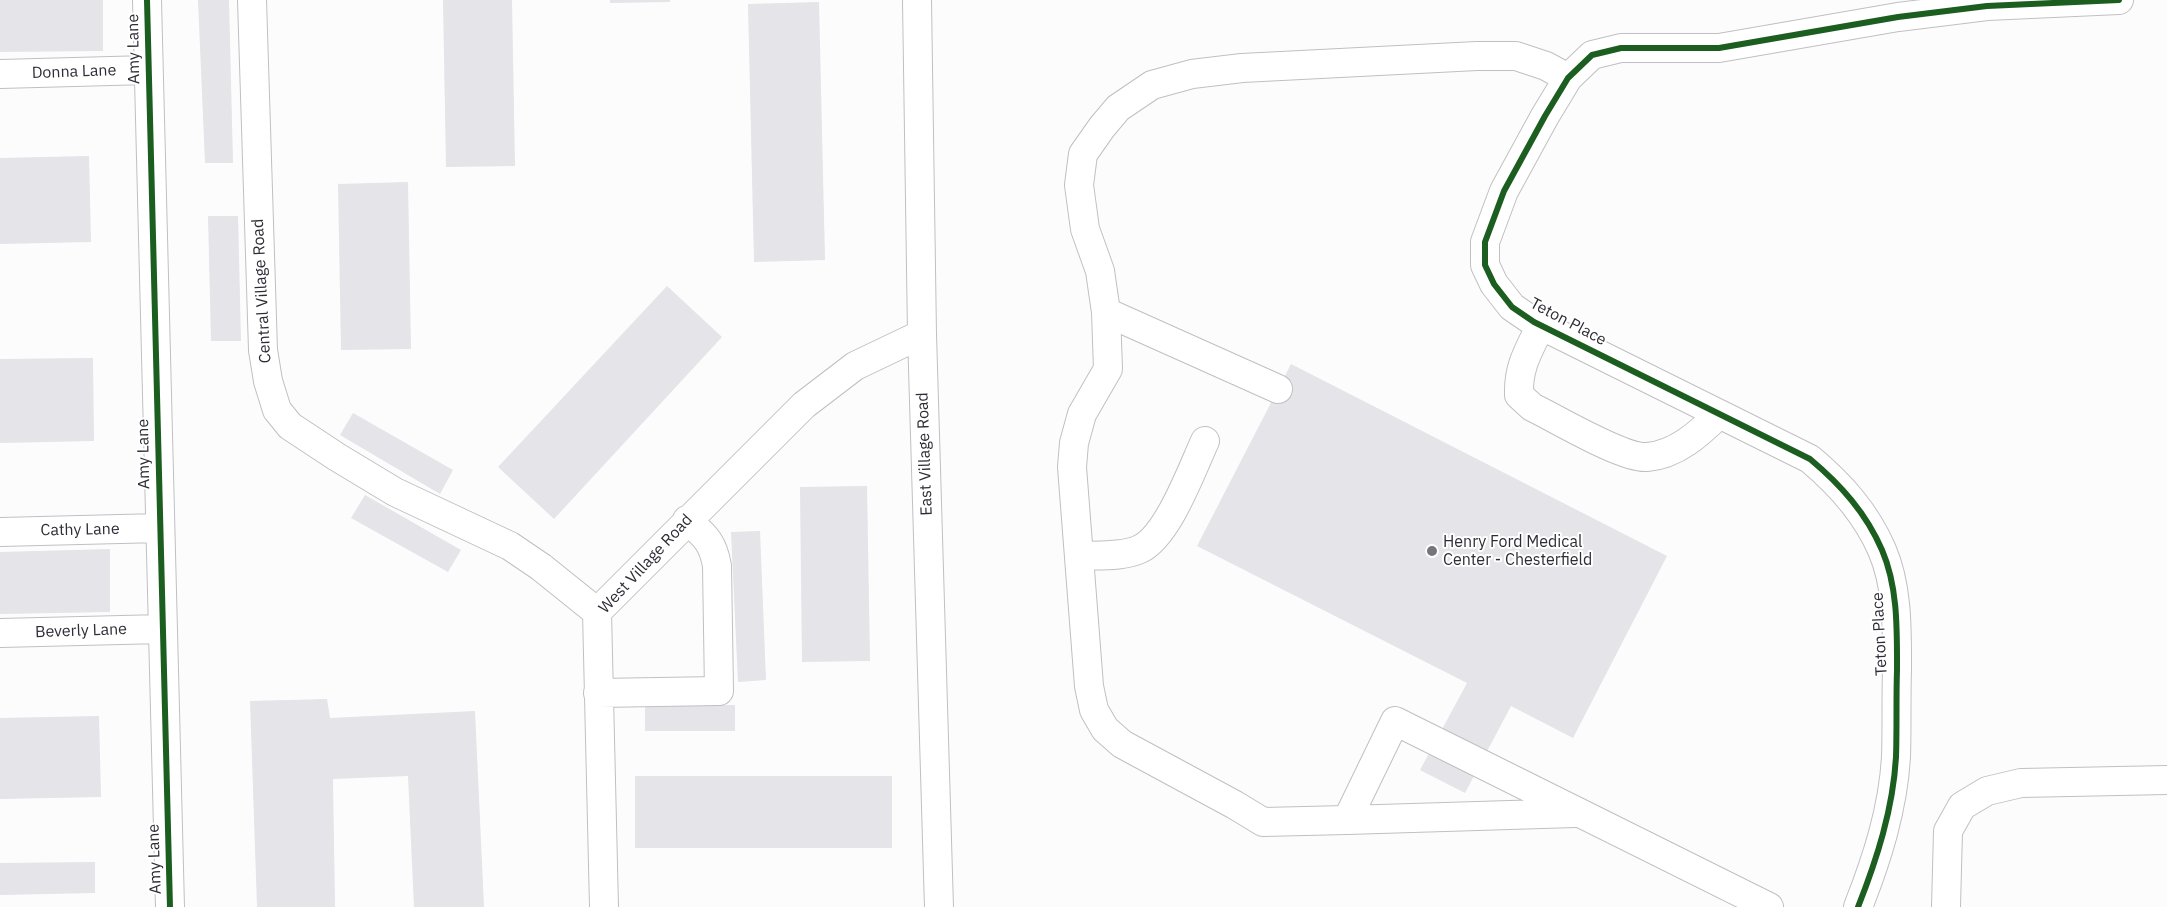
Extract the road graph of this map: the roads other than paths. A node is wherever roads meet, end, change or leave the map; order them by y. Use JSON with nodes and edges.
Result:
{"nodes":[{"id":1,"x":147,"y":0,"type":"edge"},
{"id":2,"x":252,"y":0,"type":"edge"},
{"id":3,"x":917,"y":0,"type":"edge"},
{"id":4,"x":2119,"y":0,"type":"edge"},
{"id":5,"x":1939,"y":6,"type":"edge"},
{"id":6,"x":148,"y":70,"type":"junction"},
{"id":7,"x":0,"y":74,"type":"edge"},
{"id":8,"x":1568,"y":78,"type":"junction"},
{"id":9,"x":1106,"y":312,"type":"junction"},
{"id":10,"x":1541,"y":325,"type":"junction"},
{"id":11,"x":922,"y":334,"type":"junction"},
{"id":12,"x":1278,"y":389,"type":"dead end"},
{"id":13,"x":1719,"y":414,"type":"junction"},
{"id":14,"x":1205,"y":441,"type":"dead end"},
{"id":15,"x":687,"y":520,"type":"junction"},
{"id":16,"x":160,"y":528,"type":"junction"},
{"id":17,"x":0,"y":532,"type":"edge"},
{"id":18,"x":1079,"y":556,"type":"junction"},
{"id":19,"x":596,"y":612,"type":"junction"},
{"id":20,"x":162,"y":629,"type":"junction"},
{"id":21,"x":0,"y":633,"type":"edge"},
{"id":22,"x":598,"y":693,"type":"junction"},
{"id":23,"x":2167,"y":780,"type":"edge"},
{"id":24,"x":1578,"y":813,"type":"junction"},
{"id":25,"x":1347,"y":820,"type":"junction"},
{"id":26,"x":170,"y":907,"type":"edge"},
{"id":27,"x":604,"y":907,"type":"edge"},
{"id":28,"x":939,"y":907,"type":"edge"},
{"id":29,"x":1769,"y":907,"type":"edge"},
{"id":30,"x":1858,"y":907,"type":"edge"},
{"id":31,"x":1946,"y":907,"type":"edge"}],
"edges":[{"from":1,"to":6,"type":"street","name":"Amy Lane"},
{"from":2,"to":19,"type":"street","name":"Central Village Road"},
{"from":3,"to":11,"type":"street","name":"East Village Road"},
{"from":4,"to":5,"type":"street","name":"Teton Place"},
{"from":5,"to":8,"type":"street","name":"Teton Place"},
{"from":6,"to":7,"type":"street","name":"Donna Lane"},
{"from":6,"to":16,"type":"street","name":"Amy Lane"},
{"from":8,"to":9,"type":"street"},
{"from":8,"to":10,"type":"street","name":"Teton Place"},
{"from":9,"to":12,"type":"street"},
{"from":9,"to":18,"type":"street"},
{"from":10,"to":13,"type":"street","name":"Teton Place"},
{"from":10,"to":13,"type":"street"},
{"from":11,"to":15,"type":"street","name":"West Village Road"},
{"from":11,"to":28,"type":"street","name":"East Village Road"},
{"from":13,"to":30,"type":"street","name":"Teton Place"},
{"from":14,"to":18,"type":"street"},
{"from":15,"to":19,"type":"street","name":"West Village Road"},
{"from":15,"to":22,"type":"street"},
{"from":16,"to":17,"type":"street","name":"Cathy Lane"},
{"from":16,"to":20,"type":"street","name":"Amy Lane"},
{"from":18,"to":25,"type":"street"},
{"from":19,"to":22,"type":"street","name":"West Village Road"},
{"from":20,"to":21,"type":"street","name":"Beverly Lane"},
{"from":20,"to":26,"type":"street","name":"Amy Lane"},
{"from":22,"to":27,"type":"street","name":"West Village Road"},
{"from":23,"to":31,"type":"street"},
{"from":24,"to":25,"type":"street"},
{"from":24,"to":25,"type":"street"},
{"from":24,"to":29,"type":"street"}]}
